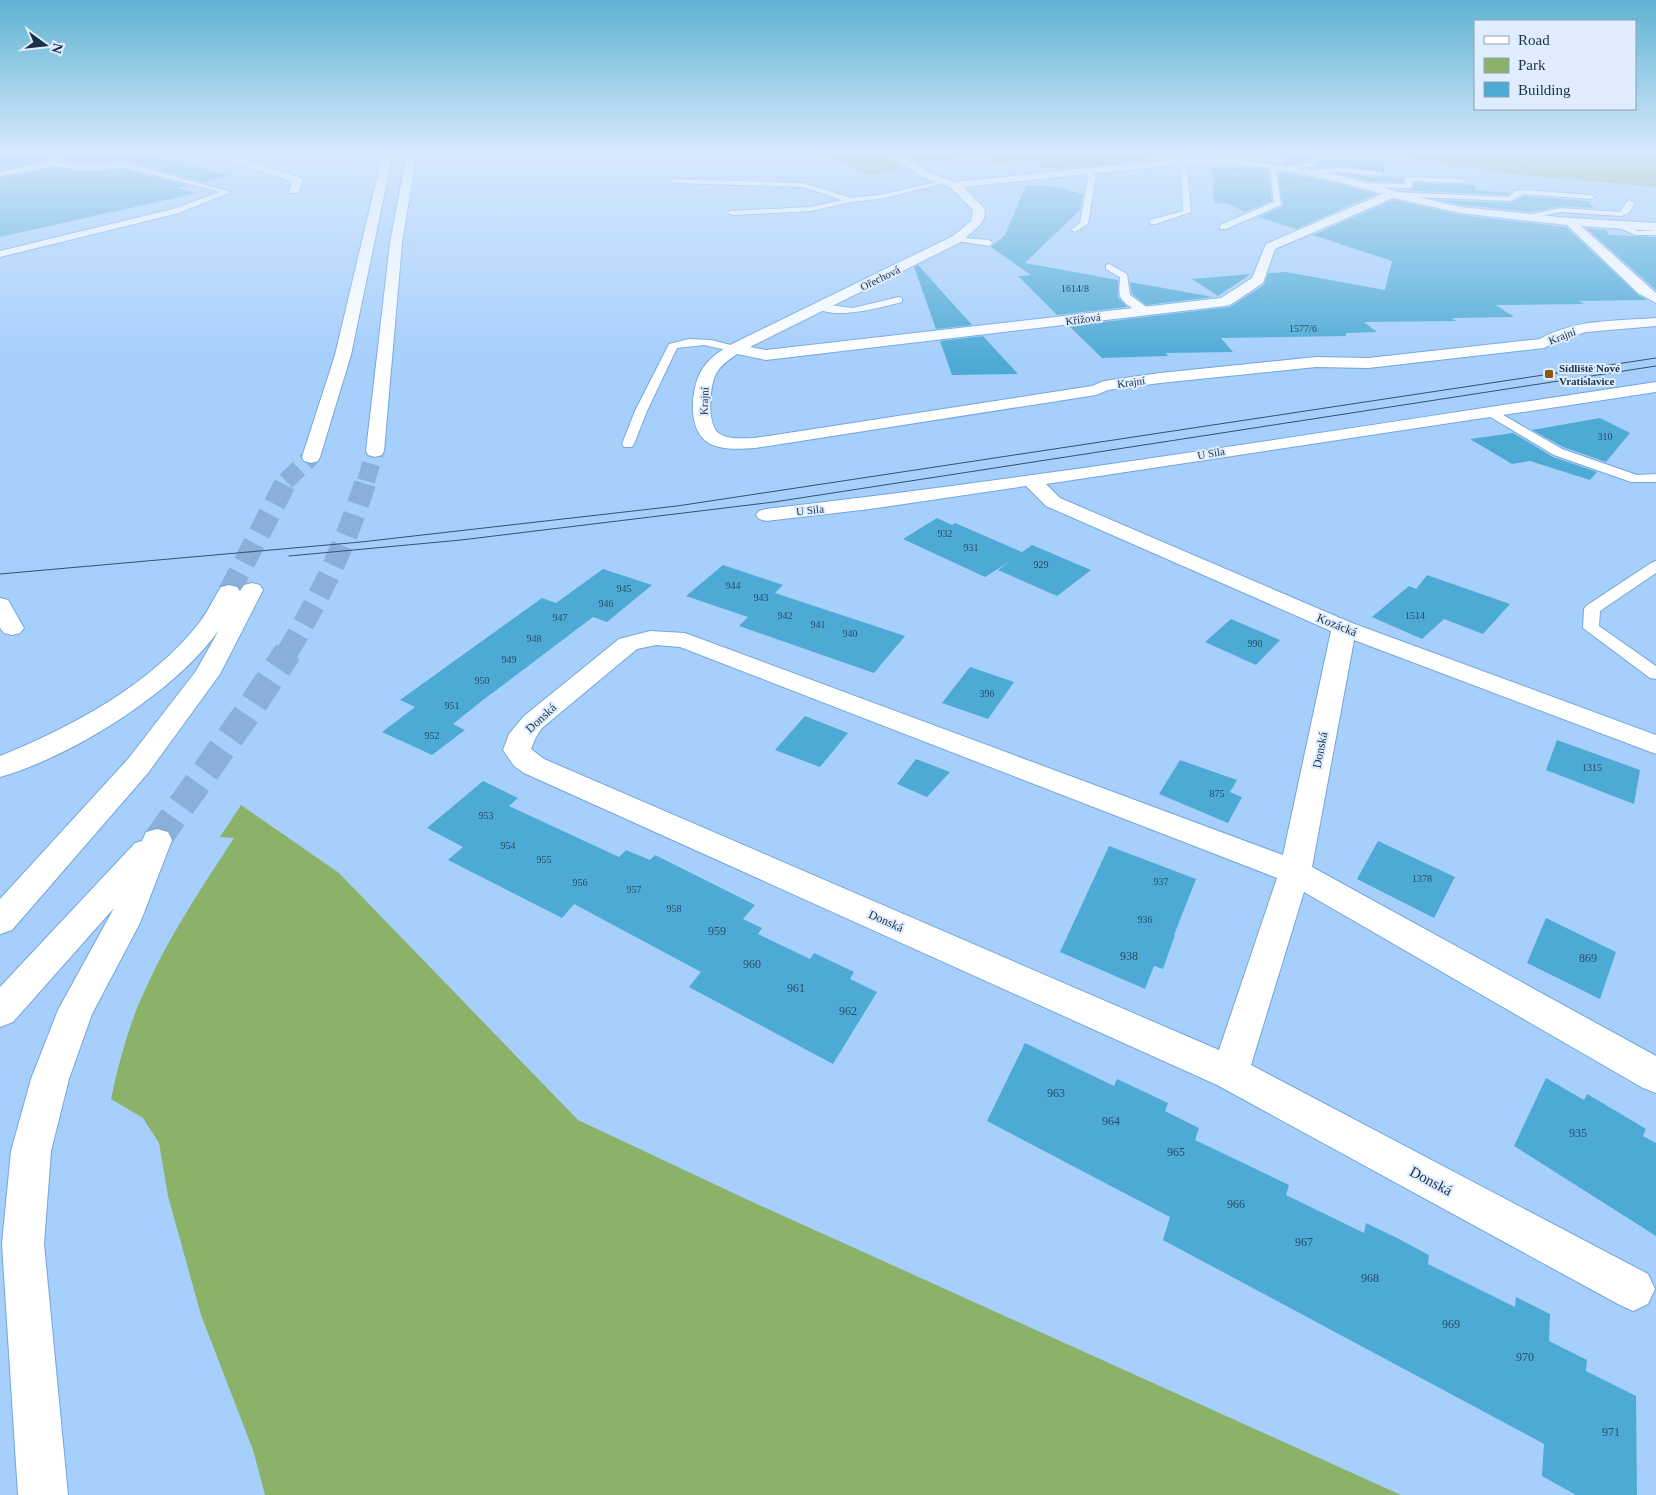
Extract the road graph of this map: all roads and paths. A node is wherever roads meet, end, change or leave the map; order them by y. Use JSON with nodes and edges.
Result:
{"nodes":[{"id":1,"x":132,"y":222,"type":"edge"},
{"id":2,"x":372,"y":222,"type":"edge"},
{"id":3,"x":400,"y":222,"type":"edge"},
{"id":4,"x":975,"y":222,"type":"edge"},
{"id":5,"x":1084,"y":222,"type":"edge"},
{"id":6,"x":1235,"y":222,"type":"edge"},
{"id":7,"x":1328,"y":222,"type":"edge"},
{"id":8,"x":1570,"y":222,"type":"joint"},
{"id":9,"x":1617,"y":224,"type":"junction"},
{"id":10,"x":1223,"y":227,"type":"dead end"},
{"id":11,"x":1656,"y":227,"type":"edge"},
{"id":12,"x":1075,"y":230,"type":"dead end"},
{"id":13,"x":1656,"y":233,"type":"edge"},
{"id":14,"x":957,"y":239,"type":"junction"},
{"id":15,"x":989,"y":243,"type":"dead end"},
{"id":16,"x":0,"y":254,"type":"edge"},
{"id":17,"x":1109,"y":267,"type":"dead end"},
{"id":18,"x":1649,"y":290,"type":"edge"},
{"id":19,"x":899,"y":300,"type":"dead end"},
{"id":20,"x":1656,"y":300,"type":"edge"},
{"id":21,"x":821,"y":307,"type":"junction"},
{"id":22,"x":1146,"y":311,"type":"junction"},
{"id":23,"x":1656,"y":322,"type":"edge"},
{"id":24,"x":735,"y":350,"type":"junction"},
{"id":25,"x":1656,"y":387,"type":"edge"},
{"id":26,"x":1491,"y":412,"type":"junction"},
{"id":27,"x":628,"y":444,"type":"dead end"},
{"id":28,"x":375,"y":451,"type":"tunnel mouth"},
{"id":29,"x":311,"y":457,"type":"tunnel mouth"},
{"id":30,"x":1656,"y":478,"type":"edge"},
{"id":31,"x":1031,"y":480,"type":"junction"},
{"id":32,"x":766,"y":515,"type":"dead end"},
{"id":33,"x":1656,"y":566,"type":"edge"},
{"id":34,"x":0,"y":604,"type":"edge"},
{"id":35,"x":12,"y":628,"type":"dead end"},
{"id":36,"x":1344,"y":628,"type":"junction"},
{"id":37,"x":1656,"y":674,"type":"edge"},
{"id":38,"x":1656,"y":745,"type":"edge"},
{"id":39,"x":0,"y":767,"type":"edge"},
{"id":40,"x":1295,"y":872,"type":"junction"},
{"id":41,"x":0,"y":921,"type":"edge"},
{"id":42,"x":0,"y":1011,"type":"edge"},
{"id":43,"x":1230,"y":1073,"type":"junction"},
{"id":44,"x":1656,"y":1076,"type":"edge"},
{"id":45,"x":1633,"y":1289,"type":"dead end"},
{"id":46,"x":44,"y":1495,"type":"edge"}],
"edges":[{"from":1,"to":16,"type":"lane"},
{"from":2,"to":29,"type":"main road"},
{"from":3,"to":28,"type":"main road"},
{"from":4,"to":14,"type":"main road","name":"Ořechová"},
{"from":5,"to":12,"type":"lane"},
{"from":6,"to":10,"type":"lane"},
{"from":7,"to":22,"type":"main road","name":"Křížová"},
{"from":8,"to":9,"type":"main road"},
{"from":8,"to":18,"type":"main road"},
{"from":9,"to":11,"type":"main road"},
{"from":9,"to":13,"type":"lane"},
{"from":14,"to":15,"type":"lane"},
{"from":14,"to":21,"type":"main road","name":"Ořechová"},
{"from":17,"to":22,"type":"lane"},
{"from":18,"to":20,"type":"main road"},
{"from":19,"to":21,"type":"lane"},
{"from":21,"to":24,"type":"main road","name":"Ořechová"},
{"from":22,"to":24,"type":"main road","name":"Křížová"},
{"from":23,"to":24,"type":"main road","name":"Krajní"},
{"from":24,"to":27,"type":"lane"},
{"from":25,"to":26,"type":"main road","name":"U Sila"},
{"from":26,"to":30,"type":"lane"},
{"from":26,"to":31,"type":"main road","name":"U Sila"},
{"from":31,"to":32,"type":"main road","name":"U Sila"},
{"from":31,"to":36,"type":"main road","name":"Kozácká"},
{"from":33,"to":37,"type":"lane"},
{"from":34,"to":35,"type":"main road"},
{"from":36,"to":38,"type":"main road","name":"Kozácká"},
{"from":36,"to":40,"type":"main road","name":"Donská"},
{"from":39,"to":41,"type":"main road"},
{"from":40,"to":43,"type":"main road","name":"Donská"},
{"from":40,"to":43,"type":"main road","name":"Donská"},
{"from":40,"to":44,"type":"main road","name":"Donská"},
{"from":42,"to":46,"type":"main road"},
{"from":43,"to":45,"type":"main road","name":"Donská"}]}
